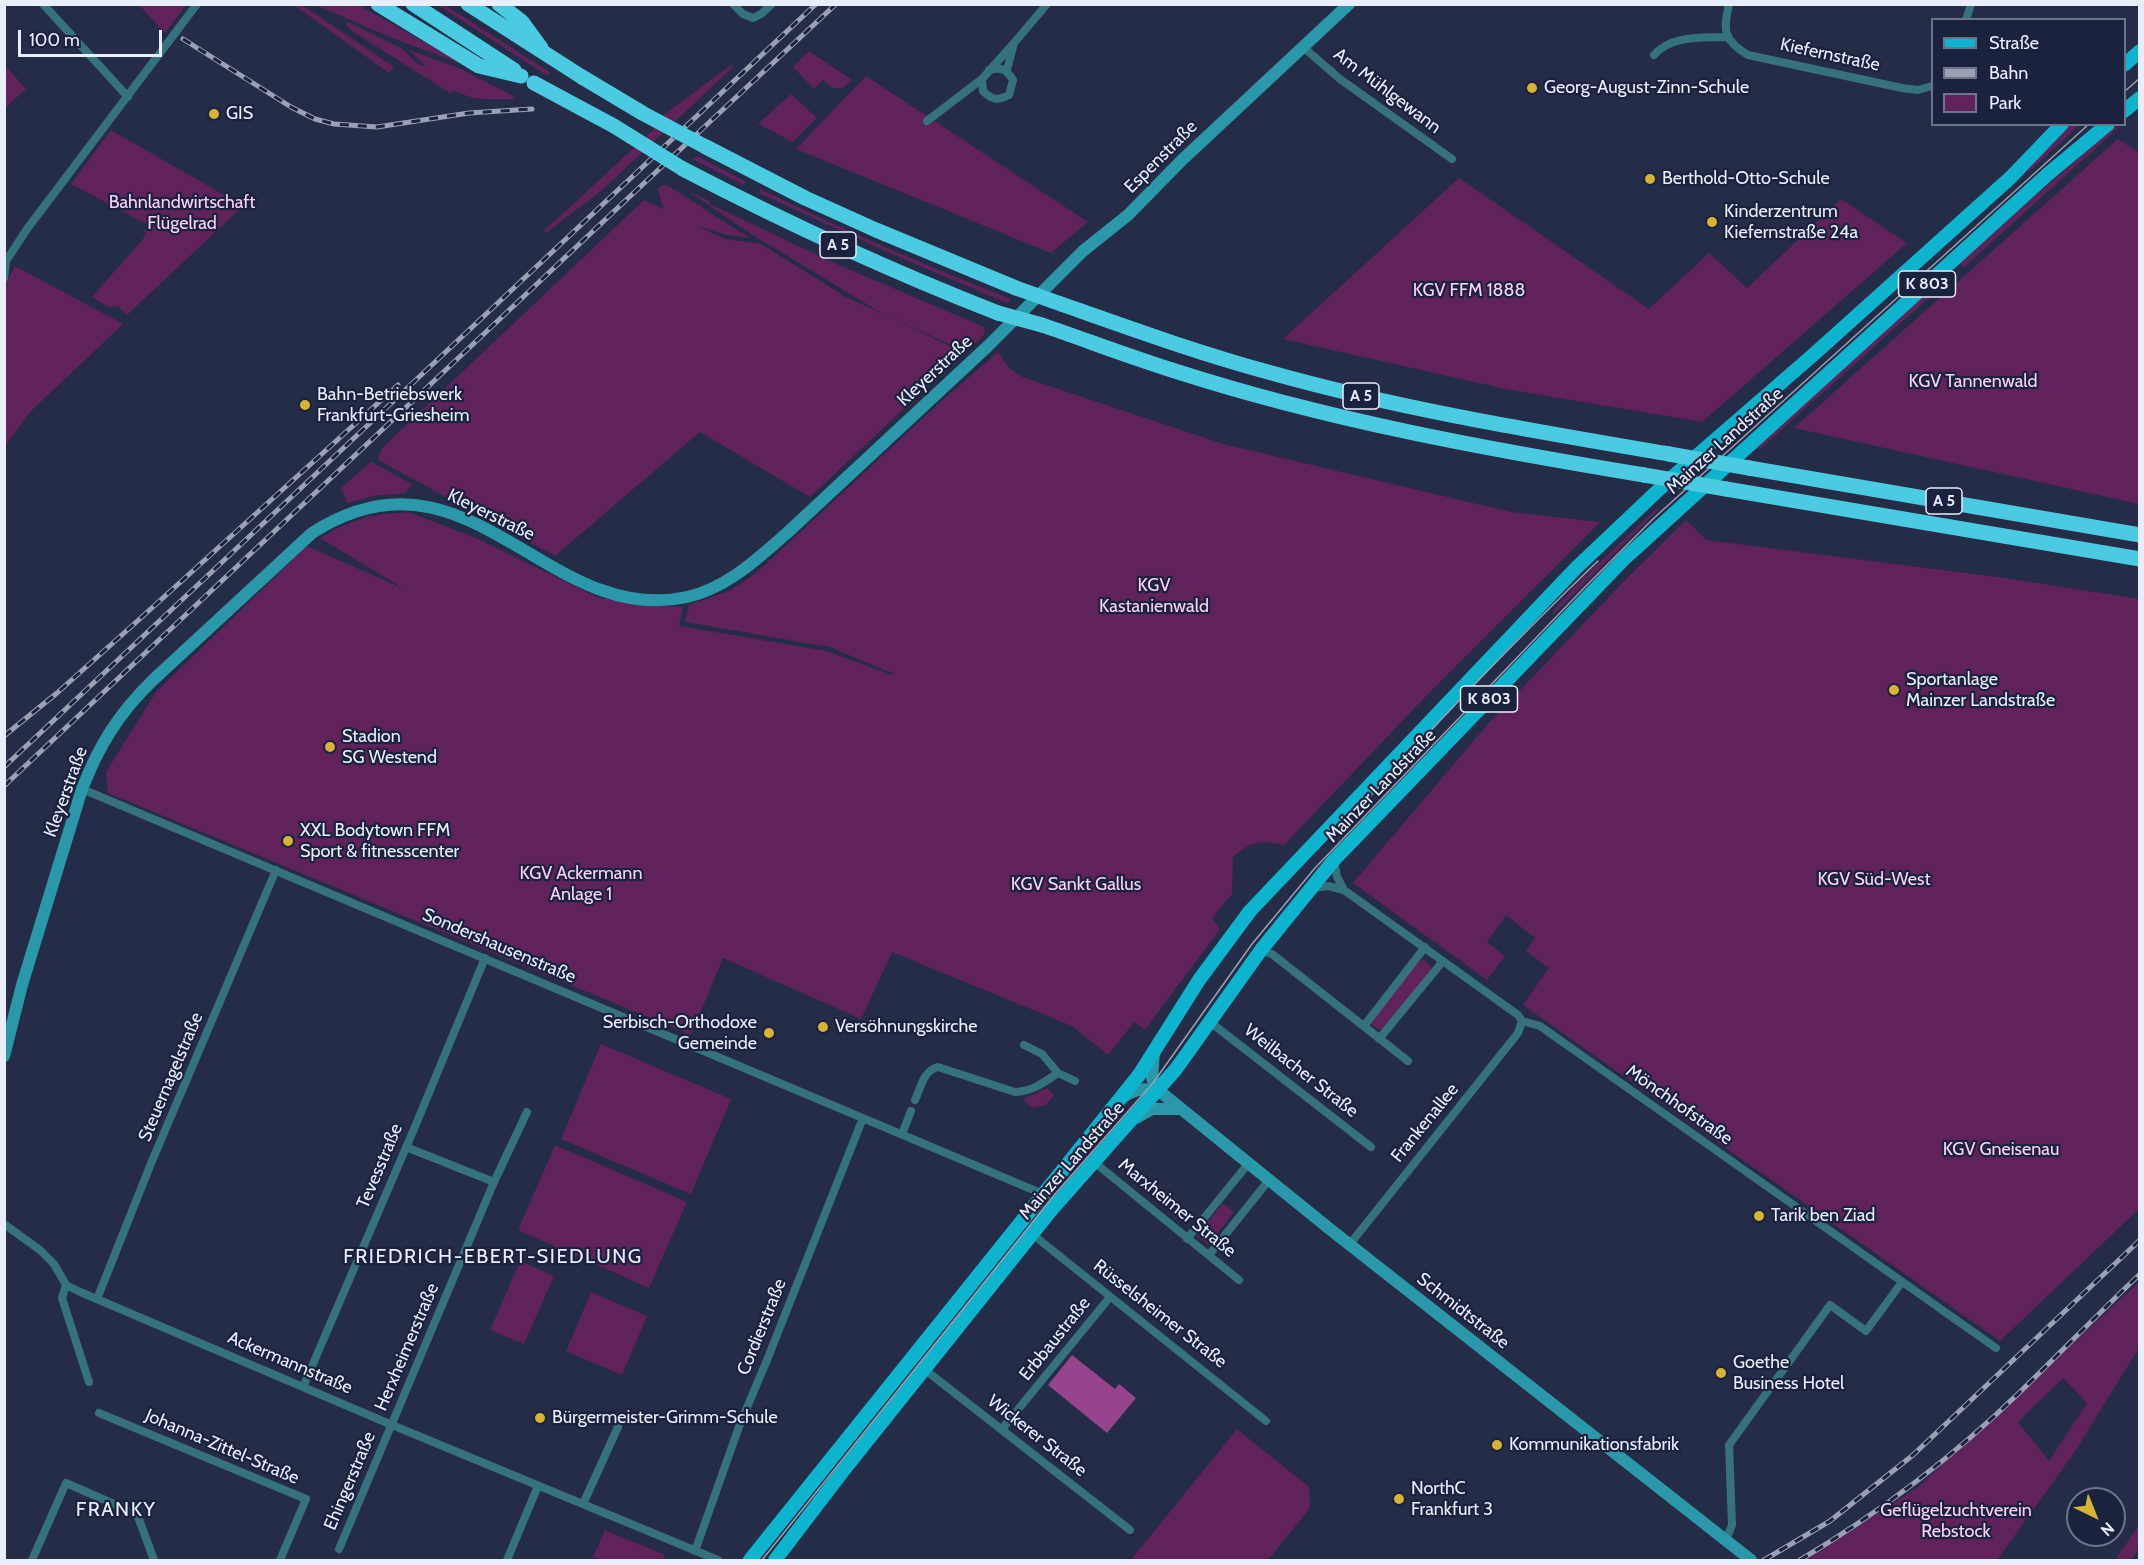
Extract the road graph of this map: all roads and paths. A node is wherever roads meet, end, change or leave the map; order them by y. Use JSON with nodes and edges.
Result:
{"nodes":[{"id":1,"x":43,"y":4,"type":"edge"},
{"id":2,"x":197,"y":4,"type":"edge"},
{"id":3,"x":378,"y":4,"type":"edge"},
{"id":4,"x":413,"y":4,"type":"edge"},
{"id":5,"x":468,"y":4,"type":"edge"},
{"id":6,"x":499,"y":4,"type":"edge"},
{"id":7,"x":733,"y":4,"type":"edge"},
{"id":8,"x":772,"y":4,"type":"edge"},
{"id":9,"x":1047,"y":4,"type":"edge"},
{"id":10,"x":1348,"y":4,"type":"edge"},
{"id":11,"x":1729,"y":4,"type":"edge"},
{"id":12,"x":1726,"y":36,"type":"junction"},
{"id":13,"x":1014,"y":43,"type":"junction"},
{"id":14,"x":1303,"y":47,"type":"junction"},
{"id":15,"x":543,"y":50,"type":"junction"},
{"id":16,"x":2139,"y":51,"type":"edge"},
{"id":17,"x":1654,"y":55,"type":"dead end"},
{"id":18,"x":2126,"y":62,"type":"edge"},
{"id":19,"x":989,"y":70,"type":"junction"},
{"id":20,"x":1007,"y":70,"type":"junction"},
{"id":21,"x":982,"y":79,"type":"junction"},
{"id":22,"x":528,"y":80,"type":"junction"},
{"id":23,"x":1931,"y":86,"type":"edge"},
{"id":24,"x":128,"y":97,"type":"junction"},
{"id":25,"x":927,"y":121,"type":"dead end"},
{"id":26,"x":2060,"y":126,"type":"edge"},
{"id":27,"x":2106,"y":126,"type":"edge"},
{"id":28,"x":1452,"y":159,"type":"dead end"},
{"id":29,"x":4,"y":278,"type":"edge"},
{"id":30,"x":999,"y":335,"type":"joint"},
{"id":31,"x":2139,"y":535,"type":"edge"},
{"id":32,"x":2139,"y":559,"type":"edge"},
{"id":33,"x":82,"y":789,"type":"junction"},
{"id":34,"x":1334,"y":861,"type":"junction"},
{"id":35,"x":276,"y":870,"type":"junction"},
{"id":36,"x":1311,"y":888,"type":"junction"},
{"id":37,"x":1344,"y":890,"type":"junction"},
{"id":38,"x":1425,"y":947,"type":"junction"},
{"id":39,"x":1261,"y":950,"type":"junction"},
{"id":40,"x":485,"y":958,"type":"junction"},
{"id":41,"x":1443,"y":961,"type":"junction"},
{"id":42,"x":1522,"y":1021,"type":"junction"},
{"id":43,"x":1210,"y":1022,"type":"junction"},
{"id":44,"x":1364,"y":1026,"type":"junction"},
{"id":45,"x":1379,"y":1039,"type":"junction"},
{"id":46,"x":1024,"y":1045,"type":"dead end"},
{"id":47,"x":1154,"y":1051,"type":"junction"},
{"id":48,"x":4,"y":1056,"type":"edge"},
{"id":49,"x":1408,"y":1061,"type":"dead end"},
{"id":50,"x":1058,"y":1073,"type":"junction"},
{"id":51,"x":1075,"y":1081,"type":"dead end"},
{"id":52,"x":1158,"y":1090,"type":"junction"},
{"id":53,"x":915,"y":1100,"type":"dead end"},
{"id":54,"x":1118,"y":1101,"type":"junction"},
{"id":55,"x":1180,"y":1108,"type":"junction"},
{"id":56,"x":911,"y":1111,"type":"dead end"},
{"id":57,"x":527,"y":1112,"type":"dead end"},
{"id":58,"x":864,"y":1118,"type":"junction"},
{"id":59,"x":1131,"y":1121,"type":"junction"},
{"id":60,"x":902,"y":1134,"type":"junction"},
{"id":61,"x":406,"y":1147,"type":"junction"},
{"id":62,"x":1371,"y":1147,"type":"dead end"},
{"id":63,"x":1094,"y":1162,"type":"junction"},
{"id":64,"x":1248,"y":1164,"type":"junction"},
{"id":65,"x":1269,"y":1180,"type":"junction"},
{"id":66,"x":494,"y":1182,"type":"junction"},
{"id":67,"x":1043,"y":1194,"type":"junction"},
{"id":68,"x":4,"y":1224,"type":"edge"},
{"id":69,"x":1032,"y":1234,"type":"junction"},
{"id":70,"x":1187,"y":1239,"type":"junction"},
{"id":71,"x":1350,"y":1244,"type":"junction"},
{"id":72,"x":1209,"y":1255,"type":"junction"},
{"id":73,"x":1239,"y":1280,"type":"dead end"},
{"id":74,"x":1902,"y":1282,"type":"junction"},
{"id":75,"x":66,"y":1285,"type":"junction"},
{"id":76,"x":1110,"y":1297,"type":"junction"},
{"id":77,"x":96,"y":1299,"type":"junction"},
{"id":78,"x":1996,"y":1348,"type":"dead end"},
{"id":79,"x":924,"y":1369,"type":"junction"},
{"id":80,"x":89,"y":1382,"type":"dead end"},
{"id":81,"x":303,"y":1387,"type":"junction"},
{"id":82,"x":99,"y":1413,"type":"dead end"},
{"id":83,"x":1266,"y":1421,"type":"dead end"},
{"id":84,"x":392,"y":1425,"type":"junction"},
{"id":85,"x":618,"y":1427,"type":"dead end"},
{"id":86,"x":1002,"y":1429,"type":"junction"},
{"id":87,"x":538,"y":1485,"type":"junction"},
{"id":88,"x":583,"y":1504,"type":"junction"},
{"id":89,"x":1130,"y":1530,"type":"dead end"},
{"id":90,"x":1726,"y":1540,"type":"junction"},
{"id":91,"x":339,"y":1549,"type":"dead end"},
{"id":92,"x":695,"y":1551,"type":"junction"},
{"id":93,"x":32,"y":1560,"type":"edge"},
{"id":94,"x":154,"y":1560,"type":"edge"},
{"id":95,"x":280,"y":1560,"type":"edge"},
{"id":96,"x":507,"y":1560,"type":"edge"},
{"id":97,"x":701,"y":1560,"type":"edge"},
{"id":98,"x":718,"y":1560,"type":"edge"},
{"id":99,"x":750,"y":1560,"type":"edge"},
{"id":100,"x":775,"y":1560,"type":"edge"},
{"id":101,"x":1751,"y":1560,"type":"edge"}],
"edges":[{"from":1,"to":24,"type":"street"},
{"from":2,"to":24,"type":"street"},
{"from":3,"to":22,"type":"highway"},
{"from":4,"to":22,"type":"highway","number":"A 5"},
{"from":5,"to":15,"type":"highway","number":"A 5"},
{"from":6,"to":15,"type":"highway"},
{"from":7,"to":8,"type":"street"},
{"from":9,"to":13,"type":"street"},
{"from":10,"to":14,"type":"street","name":"Espenstraße"},
{"from":11,"to":12,"type":"street"},
{"from":12,"to":17,"type":"street"},
{"from":12,"to":23,"type":"street","name":"Kiefernstraße"},
{"from":13,"to":19,"type":"street"},
{"from":13,"to":20,"type":"street"},
{"from":14,"to":28,"type":"street","name":"Am Mühlgewann"},
{"from":14,"to":30,"type":"street","name":"Espenstraße"},
{"from":15,"to":31,"type":"highway","number":"A 5","bridge":true},
{"from":16,"to":18,"type":"main road"},
{"from":19,"to":20,"type":"street"},
{"from":19,"to":21,"type":"street"},
{"from":20,"to":21,"type":"street"},
{"from":21,"to":25,"type":"street"},
{"from":22,"to":32,"type":"highway","number":"A 5","bridge":true},
{"from":24,"to":29,"type":"street"},
{"from":26,"to":47,"type":"main road","name":"Mainzer Landstraße","number":"K 803"},
{"from":27,"to":34,"type":"main road","name":"Mainzer Landstraße","number":"K 803"},
{"from":30,"to":33,"type":"street","name":"Kleyerstraße"},
{"from":33,"to":35,"type":"street","name":"Sondershausenstraße"},
{"from":33,"to":48,"type":"street","name":"Kleyerstraße"},
{"from":34,"to":36,"type":"main road","name":"Mainzer Landstraße","number":"K 803"},
{"from":34,"to":37,"type":"street"},
{"from":35,"to":40,"type":"street","name":"Sondershausenstraße"},
{"from":35,"to":77,"type":"street","name":"Steuernagelstraße"},
{"from":36,"to":37,"type":"street"},
{"from":36,"to":39,"type":"main road","name":"Mainzer Landstraße"},
{"from":37,"to":38,"type":"street","name":"Mönchhofstraße"},
{"from":38,"to":41,"type":"street","name":"Mönchhofstraße"},
{"from":38,"to":44,"type":"street"},
{"from":39,"to":43,"type":"main road","name":"Mainzer Landstraße"},
{"from":39,"to":44,"type":"street"},
{"from":40,"to":58,"type":"street","name":"Sondershausenstraße"},
{"from":40,"to":61,"type":"street","name":"Tevesstraße"},
{"from":41,"to":42,"type":"street","name":"Mönchhofstraße"},
{"from":41,"to":45,"type":"street"},
{"from":42,"to":71,"type":"street","name":"Frankenallee"},
{"from":42,"to":74,"type":"street","name":"Mönchhofstraße"},
{"from":43,"to":52,"type":"main road","name":"Mainzer Landstraße"},
{"from":43,"to":62,"type":"street","name":"Weilbacher Straße"},
{"from":44,"to":45,"type":"street"},
{"from":45,"to":49,"type":"street"},
{"from":46,"to":50,"type":"street"},
{"from":47,"to":52,"type":"street"},
{"from":47,"to":54,"type":"main road","name":"Mainzer Landstraße"},
{"from":50,"to":51,"type":"street"},
{"from":50,"to":53,"type":"street"},
{"from":52,"to":54,"type":"street"},
{"from":52,"to":55,"type":"street","name":"Schmidtstraße"},
{"from":52,"to":59,"type":"main road","name":"Mainzer Landstraße"},
{"from":54,"to":67,"type":"main road","name":"Mainzer Landstraße"},
{"from":55,"to":59,"type":"street"},
{"from":55,"to":64,"type":"street","name":"Schmidtstraße"},
{"from":56,"to":60,"type":"street"},
{"from":57,"to":66,"type":"street","name":"Herxheimerstraße"},
{"from":58,"to":60,"type":"street","name":"Sondershausenstraße"},
{"from":58,"to":92,"type":"street","name":"Cordierstraße"},
{"from":59,"to":63,"type":"main road","name":"Mainzer Landstraße"},
{"from":60,"to":67,"type":"street","name":"Sondershausenstraße"},
{"from":61,"to":66,"type":"street"},
{"from":61,"to":81,"type":"street","name":"Tevesstraße"},
{"from":63,"to":69,"type":"main road","name":"Mainzer Landstraße"},
{"from":63,"to":70,"type":"street","name":"Marxheimer Straße"},
{"from":64,"to":65,"type":"street","name":"Schmidtstraße"},
{"from":64,"to":70,"type":"street"},
{"from":65,"to":71,"type":"street","name":"Schmidtstraße"},
{"from":65,"to":72,"type":"street"},
{"from":66,"to":84,"type":"street","name":"Herxheimerstraße"},
{"from":67,"to":99,"type":"main road","name":"Mainzer Landstraße"},
{"from":68,"to":75,"type":"street"},
{"from":69,"to":76,"type":"street","name":"Rüsselsheimer Straße"},
{"from":69,"to":79,"type":"main road","name":"Mainzer Landstraße"},
{"from":70,"to":72,"type":"street","name":"Marxheimer Straße"},
{"from":71,"to":90,"type":"street","name":"Schmidtstraße"},
{"from":72,"to":73,"type":"street","name":"Marxheimer Straße"},
{"from":74,"to":78,"type":"street","name":"Mönchhofstraße"},
{"from":74,"to":90,"type":"street"},
{"from":75,"to":77,"type":"street","name":"Ackermannstraße"},
{"from":75,"to":80,"type":"street"},
{"from":76,"to":83,"type":"street","name":"Rüsselsheimer Straße"},
{"from":76,"to":86,"type":"street","name":"Erbbaustraße"},
{"from":77,"to":81,"type":"street","name":"Ackermannstraße"},
{"from":79,"to":86,"type":"street","name":"Wickerer Straße"},
{"from":79,"to":100,"type":"main road","name":"Mainzer Landstraße"},
{"from":81,"to":84,"type":"street","name":"Ackermannstraße"},
{"from":82,"to":95,"type":"street","name":"Johanna-Zittel-Straße"},
{"from":84,"to":87,"type":"street","name":"Ackermannstraße"},
{"from":84,"to":91,"type":"street","name":"Ehingerstraße"},
{"from":85,"to":88,"type":"street"},
{"from":86,"to":89,"type":"street","name":"Wickerer Straße"},
{"from":87,"to":88,"type":"street","name":"Ackermannstraße"},
{"from":87,"to":96,"type":"street"},
{"from":88,"to":92,"type":"street","name":"Ackermannstraße"},
{"from":90,"to":101,"type":"street","name":"Schmidtstraße"},
{"from":92,"to":97,"type":"street"},
{"from":92,"to":98,"type":"street","name":"Ackermannstraße"},
{"from":93,"to":94,"type":"street"}]}
